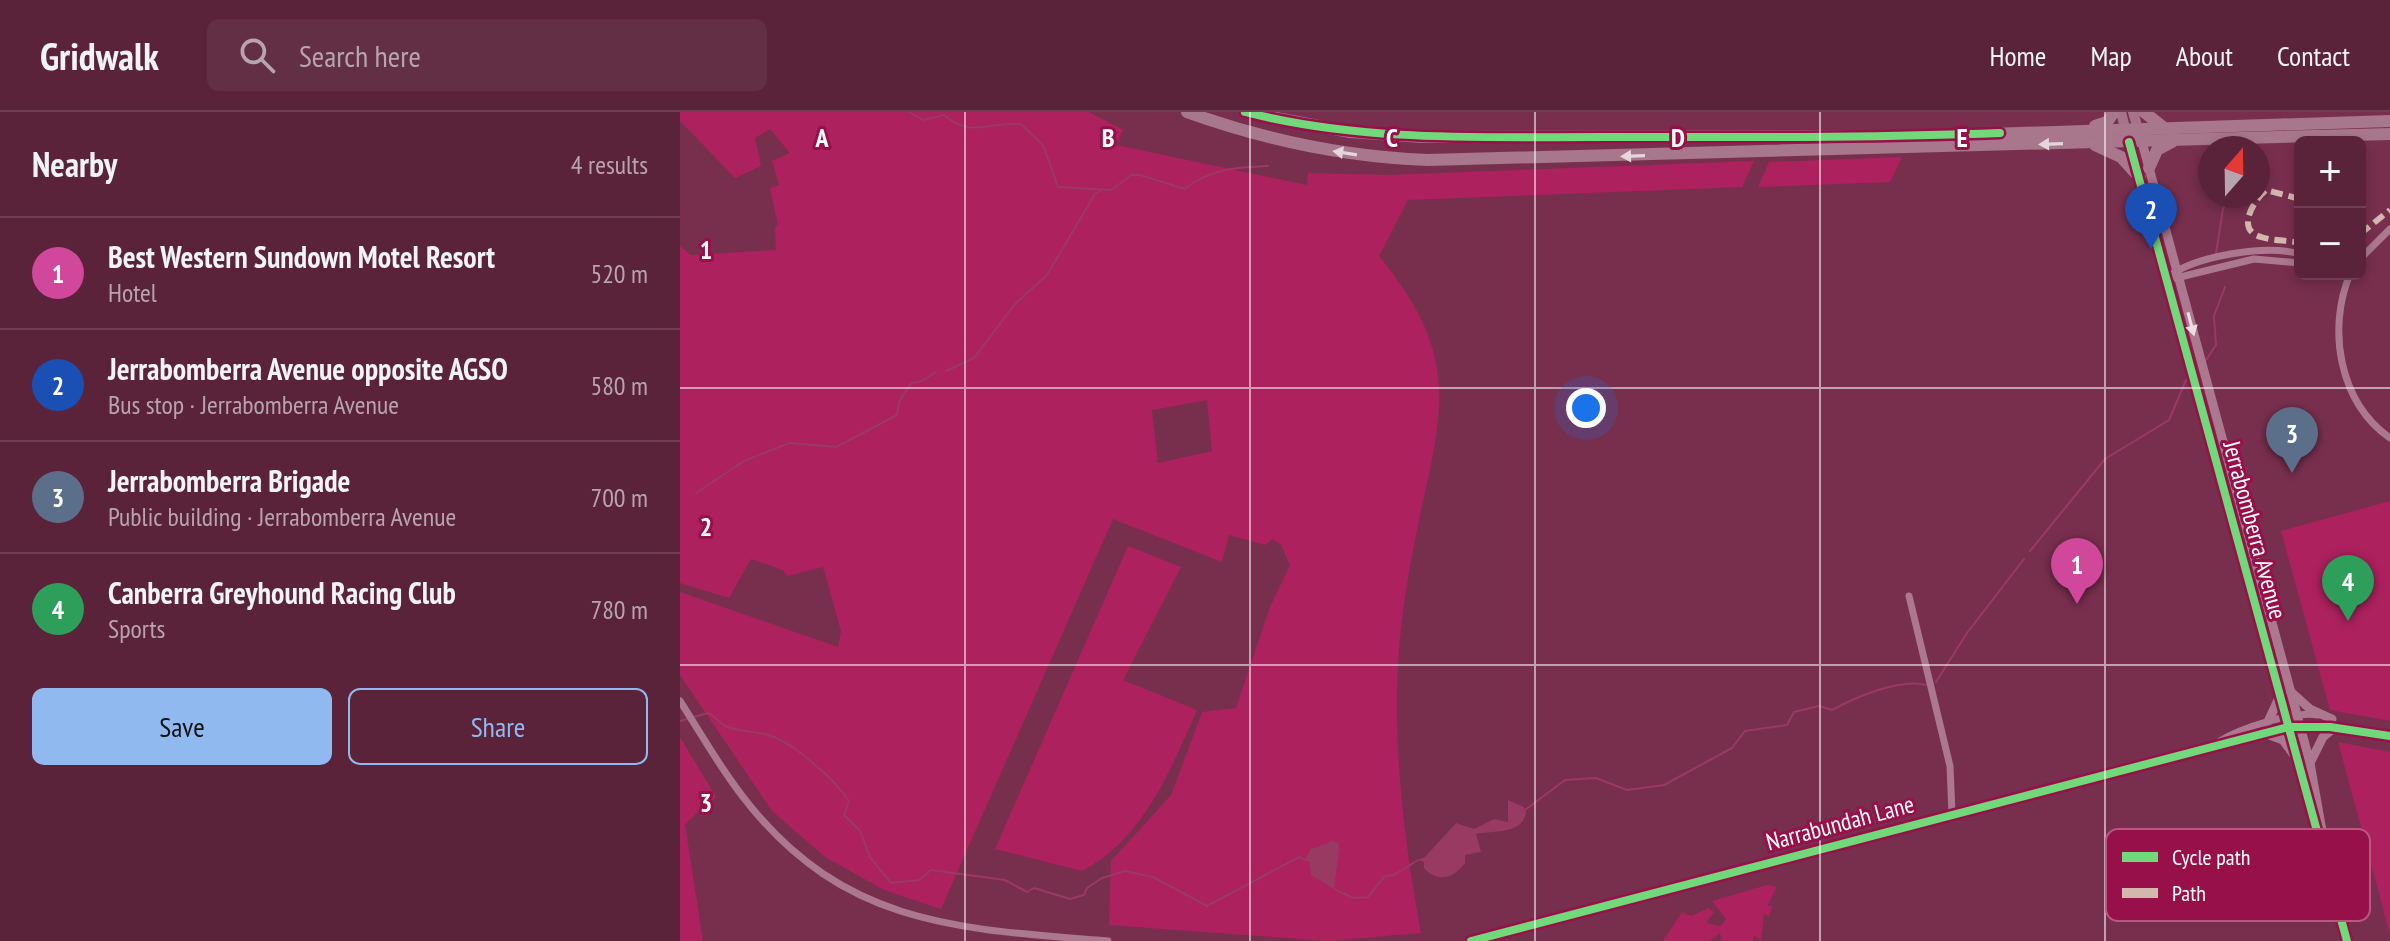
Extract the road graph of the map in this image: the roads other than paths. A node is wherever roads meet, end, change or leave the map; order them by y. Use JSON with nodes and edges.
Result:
{"nodes":[{"id":1,"x":1187,"y":112,"type":"edge"},
{"id":2,"x":1245,"y":112,"type":"edge"},
{"id":3,"x":2114,"y":112,"type":"edge"},
{"id":4,"x":2121,"y":112,"type":"edge"},
{"id":5,"x":2133,"y":112,"type":"edge"},
{"id":6,"x":2144,"y":112,"type":"edge"},
{"id":7,"x":2390,"y":121,"type":"edge"},
{"id":8,"x":2165,"y":127,"type":"junction"},
{"id":9,"x":2052,"y":132,"type":"junction"},
{"id":10,"x":2390,"y":134,"type":"edge"},
{"id":11,"x":2134,"y":135,"type":"junction"},
{"id":12,"x":1766,"y":138,"type":"junction"},
{"id":13,"x":2175,"y":141,"type":"junction"},
{"id":14,"x":2084,"y":143,"type":"junction"},
{"id":15,"x":1767,"y":152,"type":"junction"},
{"id":16,"x":2144,"y":173,"type":"junction"},
{"id":17,"x":2390,"y":229,"type":"edge"},
{"id":18,"x":2294,"y":253,"type":"edge"},
{"id":19,"x":2366,"y":253,"type":"edge"},
{"id":20,"x":2294,"y":262,"type":"edge"},
{"id":21,"x":2177,"y":274,"type":"junction"},
{"id":22,"x":2166,"y":278,"type":"junction"},
{"id":23,"x":2348,"y":280,"type":"edge"},
{"id":24,"x":2182,"y":294,"type":"junction"},
{"id":25,"x":2171,"y":297,"type":"junction"},
{"id":26,"x":2390,"y":438,"type":"edge"},
{"id":27,"x":1909,"y":596,"type":"dead end"},
{"id":28,"x":2288,"y":688,"type":"junction"},
{"id":29,"x":2279,"y":698,"type":"junction"},
{"id":30,"x":680,"y":701,"type":"edge"},
{"id":31,"x":2292,"y":721,"type":"junction"},
{"id":32,"x":2334,"y":723,"type":"junction"},
{"id":33,"x":2265,"y":729,"type":"junction"},
{"id":34,"x":2390,"y":736,"type":"edge"},
{"id":35,"x":2296,"y":758,"type":"junction"},
{"id":36,"x":2310,"y":763,"type":"junction"},
{"id":37,"x":1952,"y":814,"type":"junction"},
{"id":38,"x":2316,"y":829,"type":"edge"},
{"id":39,"x":2324,"y":829,"type":"edge"},
{"id":40,"x":2342,"y":921,"type":"edge"},
{"id":41,"x":1108,"y":941,"type":"edge"},
{"id":42,"x":1471,"y":941,"type":"edge"},
{"id":43,"x":2347,"y":941,"type":"edge"}],
"edges":[{"from":15,"to":1,"type":"main road","one_way":true},
{"from":2,"to":12,"type":"main road"},
{"from":3,"to":9,"type":"main road"},
{"from":4,"to":11,"type":"main road","name":"Jerrabomberra Avenue"},
{"from":5,"to":11,"type":"main road","name":"Jerrabomberra Avenue"},
{"from":6,"to":8,"type":"main road"},
{"from":7,"to":8,"type":"main road"},
{"from":8,"to":11,"type":"main road"},
{"from":9,"to":11,"type":"main road"},
{"from":9,"to":12,"type":"main road"},
{"from":10,"to":13,"type":"main road"},
{"from":11,"to":13,"type":"main road"},
{"from":11,"to":14,"type":"main road"},
{"from":11,"to":16,"type":"street","name":"Jerrabomberra Avenue"},
{"from":12,"to":15,"type":"main road"},
{"from":13,"to":16,"type":"main road"},
{"from":14,"to":15,"type":"main road","one_way":true},
{"from":14,"to":16,"type":"main road"},
{"from":16,"to":21,"type":"street","name":"Jerrabomberra Avenue"},
{"from":16,"to":22,"type":"street","name":"Jerrabomberra Avenue"},
{"from":17,"to":19,"type":"street"},
{"from":18,"to":21,"type":"street"},
{"from":20,"to":21,"type":"street"},
{"from":21,"to":22,"type":"street"},
{"from":21,"to":24,"type":"street","name":"Jerrabomberra Avenue"},
{"from":22,"to":25,"type":"street","name":"Jerrabomberra Avenue"},
{"from":23,"to":26,"type":"street"},
{"from":24,"to":25,"type":"street"},
{"from":24,"to":28,"type":"street","name":"Jerrabomberra Avenue","one_way":true},
{"from":25,"to":29,"type":"street","name":"Jerrabomberra Avenue"},
{"from":27,"to":37,"type":"street"},
{"from":28,"to":31,"type":"street","name":"Jerrabomberra Avenue"},
{"from":28,"to":32,"type":"street"},
{"from":29,"to":31,"type":"street","name":"Jerrabomberra Avenue"},
{"from":29,"to":33,"type":"street"},
{"from":30,"to":41,"type":"street"},
{"from":31,"to":32,"type":"street","name":"Narrabundah Lane"},
{"from":31,"to":33,"type":"street","name":"Narrabundah Lane"},
{"from":31,"to":35,"type":"street","name":"Jerrabomberra Avenue"},
{"from":31,"to":36,"type":"street","name":"Jerrabomberra Avenue"},
{"from":32,"to":34,"type":"street","name":"Narrabundah Lane"},
{"from":32,"to":36,"type":"street"},
{"from":33,"to":35,"type":"street"},
{"from":33,"to":37,"type":"street","name":"Narrabundah Lane"},
{"from":35,"to":38,"type":"street","name":"Jerrabomberra Avenue"},
{"from":36,"to":39,"type":"street","name":"Jerrabomberra Avenue"},
{"from":37,"to":42,"type":"street","name":"Narrabundah Lane"},
{"from":40,"to":43,"type":"street","name":"Jerrabomberra Avenue"}]}
